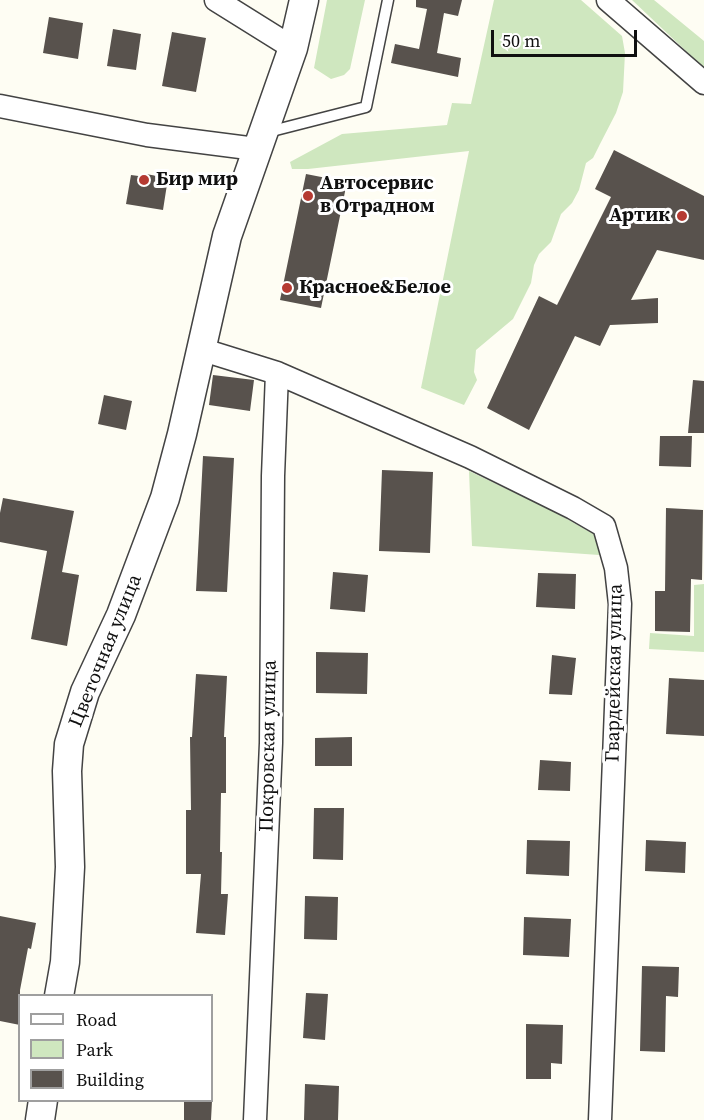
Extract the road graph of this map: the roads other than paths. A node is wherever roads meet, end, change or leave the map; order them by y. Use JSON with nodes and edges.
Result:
{"nodes":[{"id":1,"x":216,"y":0,"type":"edge"},
{"id":2,"x":304,"y":0,"type":"edge"},
{"id":3,"x":388,"y":0,"type":"edge"},
{"id":4,"x":608,"y":0,"type":"edge"},
{"id":5,"x":292,"y":48,"type":"junction"},
{"id":6,"x":704,"y":83,"type":"edge"},
{"id":7,"x":0,"y":106,"type":"edge"},
{"id":8,"x":259,"y":141,"type":"junction"},
{"id":9,"x":200,"y":349,"type":"junction"},
{"id":10,"x":277,"y":373,"type":"junction"},
{"id":11,"x":59,"y":994,"type":"edge"},
{"id":12,"x":43,"y":1102,"type":"edge"},
{"id":13,"x":40,"y":1120,"type":"edge"},
{"id":14,"x":255,"y":1120,"type":"edge"},
{"id":15,"x":600,"y":1120,"type":"edge"}],
"edges":[{"from":1,"to":5,"type":"street"},
{"from":2,"to":5,"type":"street","name":"Цветочная улица"},
{"from":3,"to":8,"type":"lane"},
{"from":4,"to":6,"type":"street"},
{"from":5,"to":8,"type":"street","name":"Цветочная улица"},
{"from":7,"to":8,"type":"street"},
{"from":8,"to":9,"type":"street","name":"Цветочная улица"},
{"from":9,"to":10,"type":"street","name":"Гвардейская улица"},
{"from":9,"to":11,"type":"street","name":"Цветочная улица"},
{"from":10,"to":14,"type":"street","name":"Покровская улица"},
{"from":10,"to":15,"type":"street","name":"Гвардейская улица"},
{"from":12,"to":13,"type":"street"}]}
